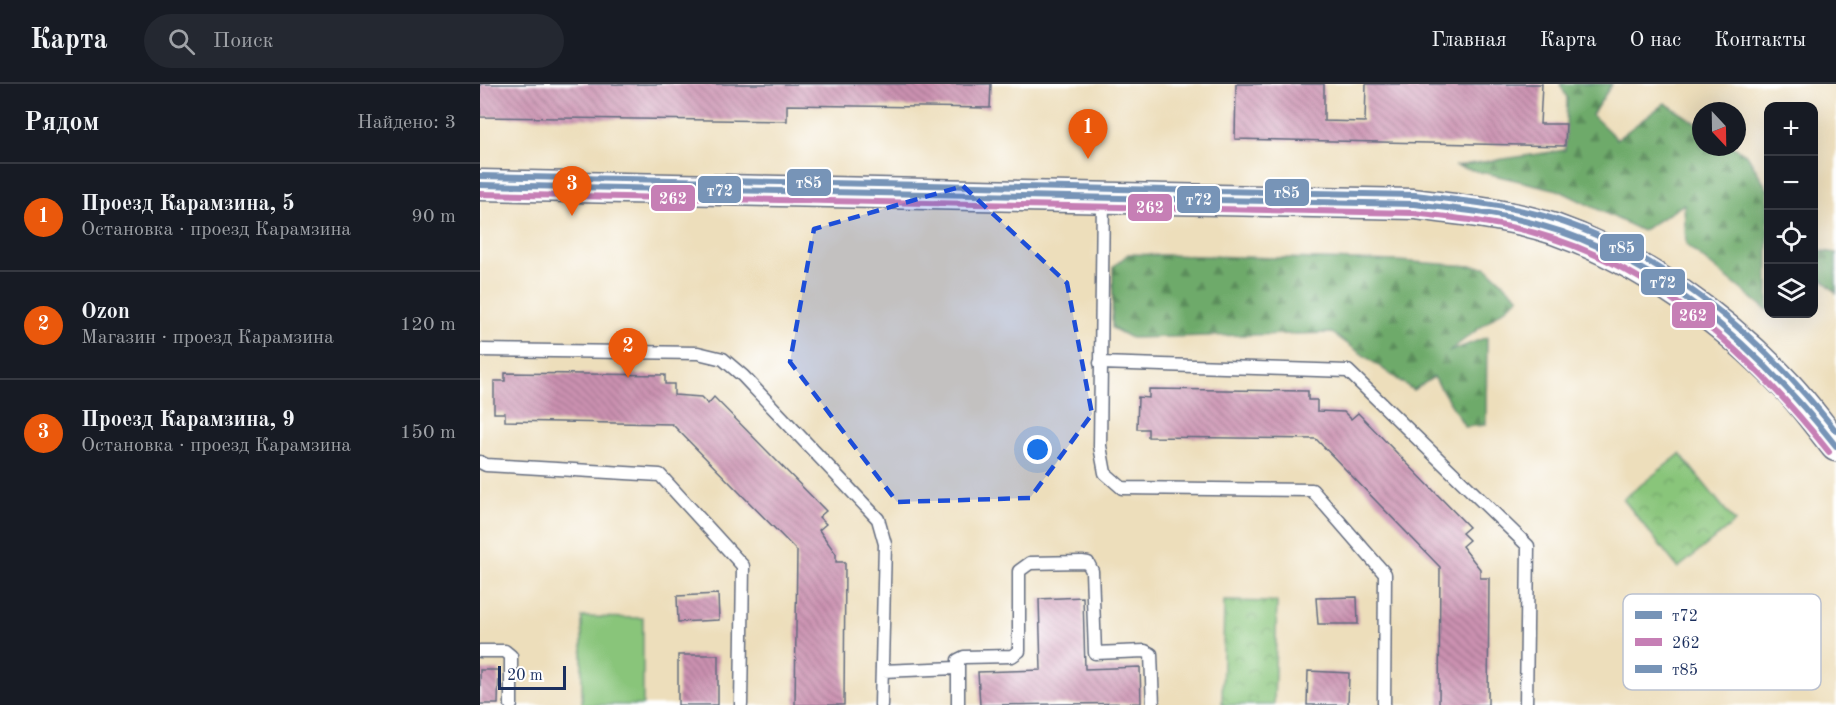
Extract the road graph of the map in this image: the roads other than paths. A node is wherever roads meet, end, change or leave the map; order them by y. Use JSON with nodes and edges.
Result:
{"nodes":[{"id":1,"x":480,"y":185,"type":"edge"},
{"id":2,"x":1103,"y":197,"type":"junction"},
{"id":3,"x":480,"y":350,"type":"edge"},
{"id":4,"x":1100,"y":363,"type":"junction"},
{"id":5,"x":1836,"y":446,"type":"edge"},
{"id":6,"x":480,"y":462,"type":"edge"},
{"id":7,"x":480,"y":651,"type":"edge"},
{"id":8,"x":957,"y":668,"type":"junction"},
{"id":9,"x":882,"y":671,"type":"junction"},
{"id":10,"x":511,"y":705,"type":"edge"},
{"id":11,"x":741,"y":705,"type":"edge"},
{"id":12,"x":881,"y":705,"type":"edge"},
{"id":13,"x":958,"y":705,"type":"edge"},
{"id":14,"x":1153,"y":705,"type":"edge"},
{"id":15,"x":1384,"y":705,"type":"edge"},
{"id":16,"x":1526,"y":705,"type":"edge"}],
"edges":[{"from":1,"to":2,"type":"street"},
{"from":2,"to":4,"type":"lane"},
{"from":2,"to":5,"type":"street"},
{"from":3,"to":9,"type":"lane"},
{"from":4,"to":15,"type":"lane"},
{"from":4,"to":16,"type":"lane"},
{"from":6,"to":11,"type":"lane"},
{"from":7,"to":10,"type":"lane"},
{"from":8,"to":9,"type":"lane"},
{"from":8,"to":13,"type":"lane"},
{"from":8,"to":14,"type":"lane"},
{"from":9,"to":12,"type":"lane"}]}
